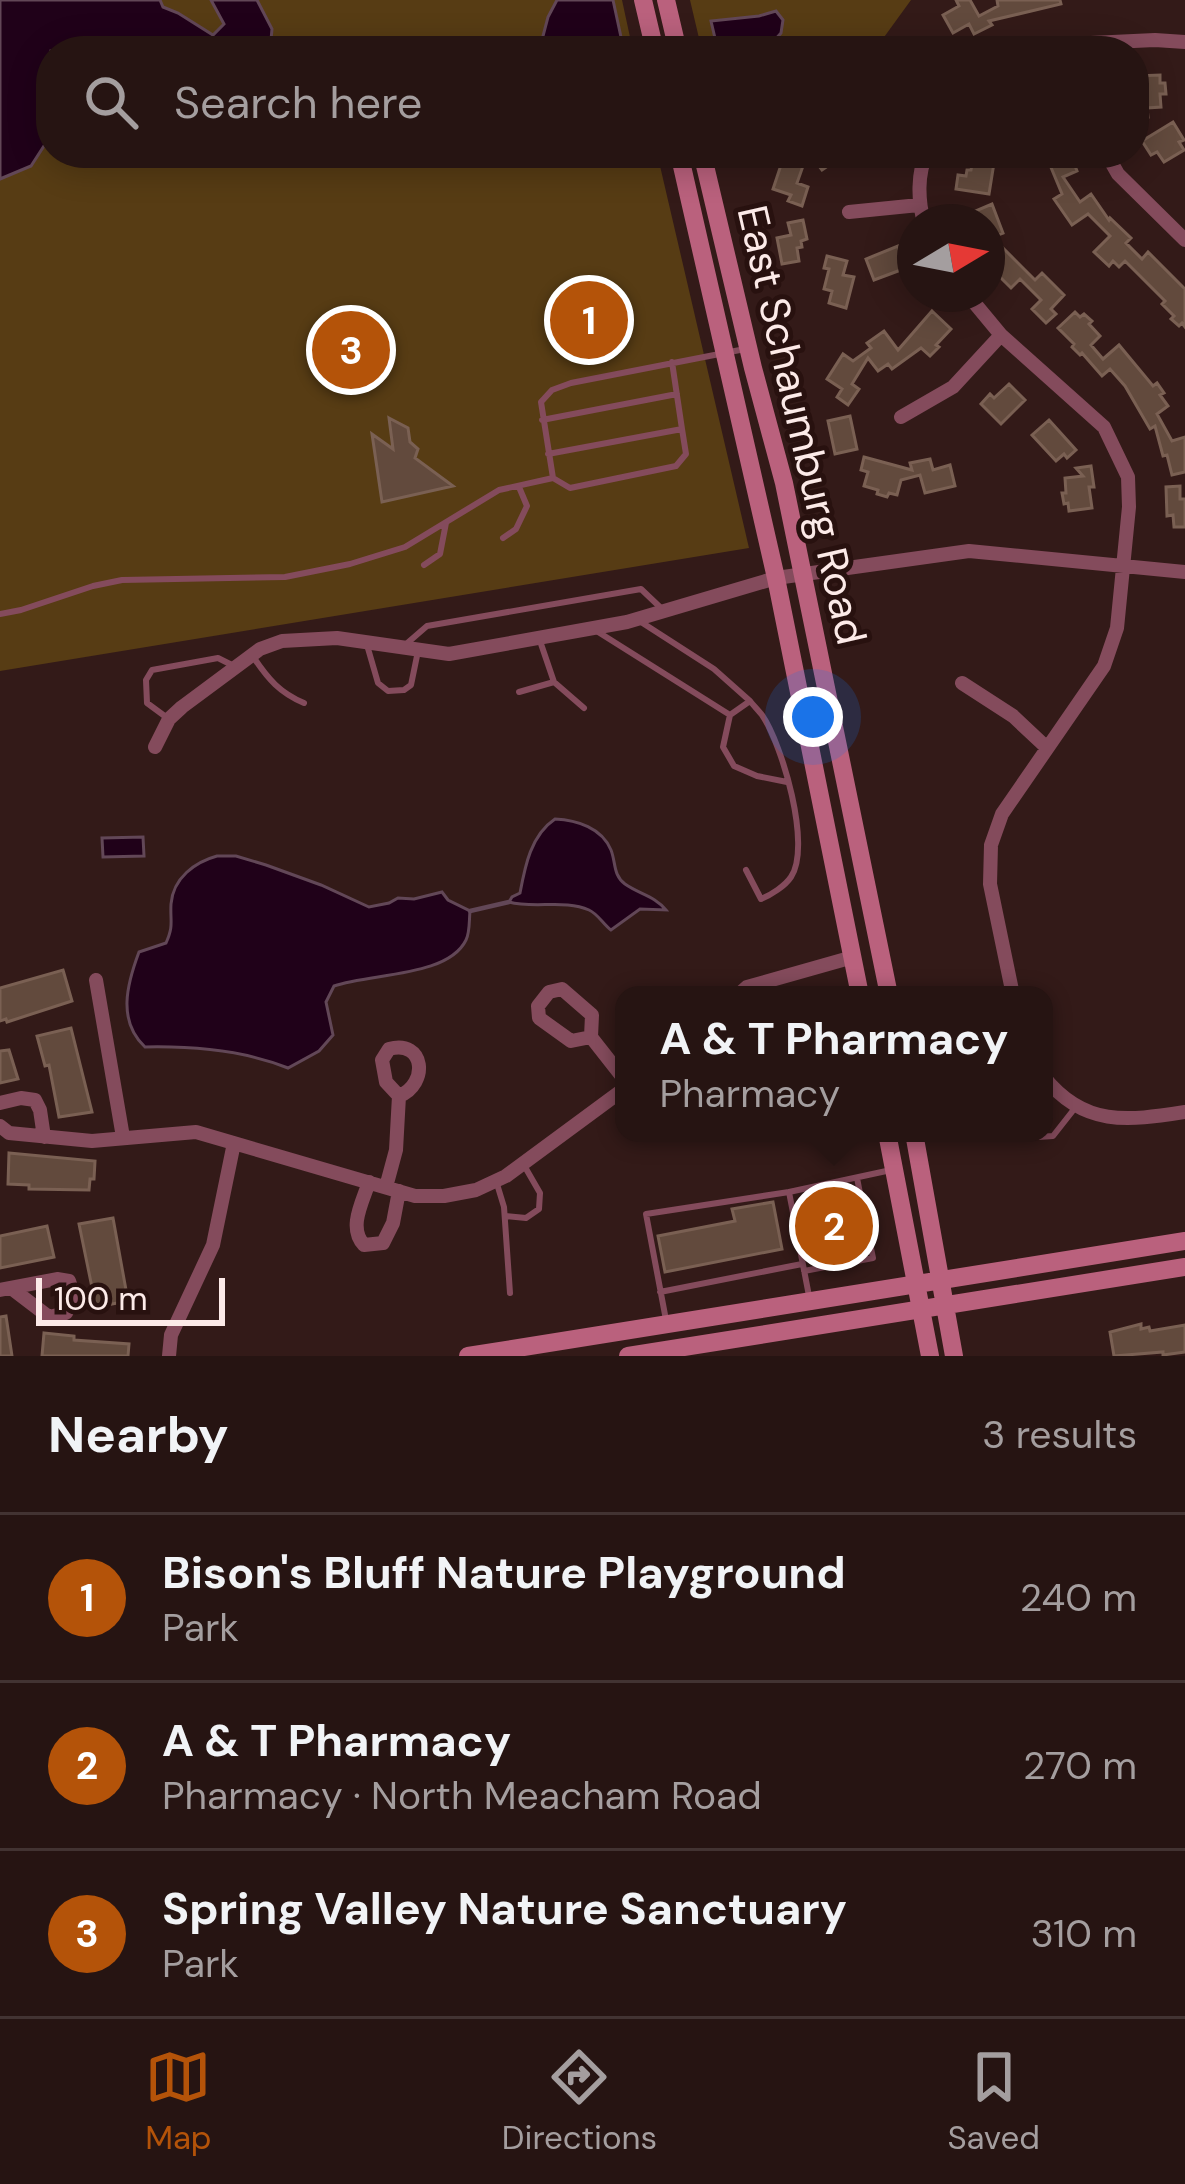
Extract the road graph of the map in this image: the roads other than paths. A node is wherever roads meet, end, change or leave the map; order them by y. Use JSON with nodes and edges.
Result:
{"nodes":[{"id":1,"x":643,"y":0,"type":"edge"},
{"id":2,"x":666,"y":0,"type":"edge"},
{"id":3,"x":651,"y":36,"type":"edge"},
{"id":4,"x":674,"y":36,"type":"edge"},
{"id":5,"x":1149,"y":41,"type":"edge"},
{"id":6,"x":1185,"y":42,"type":"edge"},
{"id":7,"x":683,"y":168,"type":"edge"},
{"id":8,"x":706,"y":168,"type":"edge"},
{"id":9,"x":922,"y":168,"type":"edge"},
{"id":10,"x":1115,"y":168,"type":"edge"},
{"id":11,"x":919,"y":204,"type":"edge"},
{"id":12,"x":897,"y":207,"type":"edge"},
{"id":13,"x":850,"y":212,"type":"dead end"},
{"id":14,"x":1185,"y":239,"type":"edge"},
{"id":15,"x":982,"y":312,"type":"edge"},
{"id":16,"x":1001,"y":335,"type":"junction"},
{"id":17,"x":748,"y":348,"type":"junction"},
{"id":18,"x":727,"y":353,"type":"junction"},
{"id":19,"x":672,"y":362,"type":"junction"},
{"id":20,"x":676,"y":394,"type":"junction"},
{"id":21,"x":901,"y":417,"type":"dead end"},
{"id":22,"x":542,"y":420,"type":"junction"},
{"id":23,"x":682,"y":429,"type":"junction"},
{"id":24,"x":548,"y":454,"type":"junction"},
{"id":25,"x":553,"y":478,"type":"junction"},
{"id":26,"x":519,"y":487,"type":"junction"},
{"id":27,"x":446,"y":523,"type":"junction"},
{"id":28,"x":503,"y":538,"type":"dead end"},
{"id":29,"x":424,"y":565,"type":"dead end"},
{"id":30,"x":1124,"y":566,"type":"junction"},
{"id":31,"x":1185,"y":572,"type":"edge"},
{"id":32,"x":803,"y":574,"type":"junction"},
{"id":33,"x":776,"y":578,"type":"junction"},
{"id":34,"x":664,"y":610,"type":"junction"},
{"id":35,"x":0,"y":614,"type":"edge"},
{"id":36,"x":636,"y":619,"type":"junction"},
{"id":37,"x":592,"y":628,"type":"junction"},
{"id":38,"x":538,"y":638,"type":"junction"},
{"id":39,"x":366,"y":641,"type":"junction"},
{"id":40,"x":410,"y":649,"type":"junction"},
{"id":41,"x":252,"y":655,"type":"junction"},
{"id":42,"x":236,"y":667,"type":"junction"},
{"id":43,"x":554,"y":682,"type":"junction"},
{"id":44,"x":962,"y":683,"type":"dead end"},
{"id":45,"x":519,"y":692,"type":"dead end"},
{"id":46,"x":750,"y":701,"type":"junction"},
{"id":47,"x":304,"y":703,"type":"dead end"},
{"id":48,"x":584,"y":707,"type":"dead end"},
{"id":49,"x":730,"y":715,"type":"junction"},
{"id":50,"x":169,"y":718,"type":"junction"},
{"id":51,"x":155,"y":747,"type":"dead end"},
{"id":52,"x":1046,"y":747,"type":"junction"},
{"id":53,"x":787,"y":782,"type":"junction"},
{"id":54,"x":746,"y":870,"type":"dead end"},
{"id":55,"x":853,"y":957,"type":"junction"},
{"id":56,"x":97,"y":980,"type":"dead end"},
{"id":57,"x":751,"y":986,"type":"edge"},
{"id":58,"x":858,"y":986,"type":"edge"},
{"id":59,"x":888,"y":986,"type":"edge"},
{"id":60,"x":1011,"y":986,"type":"edge"},
{"id":61,"x":591,"y":1037,"type":"dead end"},
{"id":62,"x":615,"y":1068,"type":"edge"},
{"id":63,"x":1053,"y":1092,"type":"edge"},
{"id":64,"x":399,"y":1096,"type":"dead end"},
{"id":65,"x":615,"y":1096,"type":"edge"},
{"id":66,"x":0,"y":1103,"type":"edge"},
{"id":67,"x":1076,"y":1107,"type":"junction"},
{"id":68,"x":1185,"y":1112,"type":"edge"},
{"id":69,"x":0,"y":1126,"type":"edge"},
{"id":70,"x":1053,"y":1136,"type":"edge"},
{"id":71,"x":44,"y":1137,"type":"junction"},
{"id":72,"x":123,"y":1137,"type":"junction"},
{"id":73,"x":889,"y":1142,"type":"edge"},
{"id":74,"x":916,"y":1142,"type":"edge"},
{"id":75,"x":234,"y":1143,"type":"junction"},
{"id":76,"x":523,"y":1163,"type":"junction"},
{"id":77,"x":895,"y":1169,"type":"junction"},
{"id":78,"x":857,"y":1178,"type":"junction"},
{"id":79,"x":496,"y":1181,"type":"junction"},
{"id":80,"x":369,"y":1182,"type":"junction"},
{"id":81,"x":393,"y":1189,"type":"junction"},
{"id":82,"x":789,"y":1192,"type":"junction"},
{"id":83,"x":505,"y":1215,"type":"junction"},
{"id":84,"x":1185,"y":1240,"type":"edge"},
{"id":85,"x":1185,"y":1267,"type":"edge"},
{"id":86,"x":803,"y":1268,"type":"junction"},
{"id":87,"x":939,"y":1280,"type":"junction"},
{"id":88,"x":917,"y":1283,"type":"junction"},
{"id":89,"x":660,"y":1292,"type":"junction"},
{"id":90,"x":510,"y":1293,"type":"dead end"},
{"id":91,"x":810,"y":1300,"type":"junction"},
{"id":92,"x":944,"y":1306,"type":"junction"},
{"id":93,"x":922,"y":1310,"type":"junction"},
{"id":94,"x":666,"y":1324,"type":"junction"},
{"id":95,"x":170,"y":1356,"type":"edge"},
{"id":96,"x":468,"y":1356,"type":"edge"},
{"id":97,"x":628,"y":1356,"type":"edge"},
{"id":98,"x":930,"y":1356,"type":"edge"},
{"id":99,"x":954,"y":1356,"type":"edge"}],
"edges":[{"from":1,"to":3,"type":"main road"},
{"from":2,"to":4,"type":"main road"},
{"from":5,"to":6,"type":"street"},
{"from":7,"to":18,"type":"main road","name":"East Schaumburg Road"},
{"from":8,"to":17,"type":"main road","name":"East Schaumburg Road"},
{"from":9,"to":11,"type":"street"},
{"from":10,"to":14,"type":"street"},
{"from":12,"to":13,"type":"street"},
{"from":15,"to":16,"type":"street"},
{"from":16,"to":21,"type":"street"},
{"from":16,"to":30,"type":"street"},
{"from":17,"to":18,"type":"lane"},
{"from":17,"to":32,"type":"main road","name":"East Schaumburg Road"},
{"from":18,"to":19,"type":"lane"},
{"from":18,"to":33,"type":"main road","name":"East Schaumburg Road"},
{"from":19,"to":20,"type":"lane"},
{"from":19,"to":22,"type":"lane"},
{"from":20,"to":22,"type":"lane"},
{"from":20,"to":23,"type":"lane"},
{"from":22,"to":24,"type":"lane"},
{"from":23,"to":24,"type":"lane"},
{"from":23,"to":25,"type":"lane"},
{"from":24,"to":25,"type":"lane"},
{"from":25,"to":26,"type":"lane"},
{"from":26,"to":27,"type":"lane"},
{"from":26,"to":28,"type":"lane"},
{"from":27,"to":29,"type":"lane"},
{"from":27,"to":35,"type":"lane"},
{"from":30,"to":31,"type":"street"},
{"from":30,"to":32,"type":"street"},
{"from":30,"to":52,"type":"street"},
{"from":32,"to":33,"type":"street"},
{"from":32,"to":59,"type":"main road","name":"East Schaumburg Road"},
{"from":33,"to":34,"type":"street"},
{"from":33,"to":55,"type":"main road","name":"East Schaumburg Road"},
{"from":34,"to":36,"type":"street"},
{"from":34,"to":40,"type":"lane"},
{"from":36,"to":37,"type":"street"},
{"from":36,"to":46,"type":"lane"},
{"from":37,"to":38,"type":"street"},
{"from":37,"to":49,"type":"lane"},
{"from":38,"to":40,"type":"street"},
{"from":38,"to":43,"type":"lane"},
{"from":39,"to":40,"type":"street"},
{"from":39,"to":40,"type":"lane"},
{"from":39,"to":41,"type":"street"},
{"from":41,"to":42,"type":"street"},
{"from":41,"to":47,"type":"lane"},
{"from":42,"to":50,"type":"street"},
{"from":42,"to":50,"type":"lane"},
{"from":43,"to":45,"type":"lane"},
{"from":43,"to":48,"type":"lane"},
{"from":44,"to":52,"type":"street"},
{"from":46,"to":49,"type":"lane"},
{"from":46,"to":53,"type":"lane"},
{"from":49,"to":53,"type":"lane"},
{"from":50,"to":51,"type":"street"},
{"from":52,"to":60,"type":"street"},
{"from":53,"to":54,"type":"lane"},
{"from":55,"to":57,"type":"street"},
{"from":55,"to":58,"type":"main road","name":"East Schaumburg Road"},
{"from":56,"to":72,"type":"street"},
{"from":61,"to":62,"type":"street"},
{"from":63,"to":67,"type":"street"},
{"from":64,"to":81,"type":"street"},
{"from":65,"to":76,"type":"street"},
{"from":66,"to":71,"type":"street"},
{"from":67,"to":68,"type":"street"},
{"from":67,"to":70,"type":"lane"},
{"from":69,"to":71,"type":"street"},
{"from":71,"to":72,"type":"street"},
{"from":72,"to":75,"type":"street"},
{"from":73,"to":77,"type":"main road"},
{"from":74,"to":87,"type":"main road"},
{"from":75,"to":80,"type":"street"},
{"from":75,"to":95,"type":"street"},
{"from":76,"to":79,"type":"street"},
{"from":76,"to":83,"type":"lane"},
{"from":77,"to":78,"type":"lane"},
{"from":77,"to":88,"type":"main road"},
{"from":78,"to":82,"type":"lane"},
{"from":78,"to":86,"type":"lane"},
{"from":79,"to":81,"type":"street"},
{"from":79,"to":83,"type":"lane"},
{"from":80,"to":81,"type":"street"},
{"from":80,"to":81,"type":"street"},
{"from":82,"to":86,"type":"lane"},
{"from":82,"to":89,"type":"lane"},
{"from":83,"to":90,"type":"lane"},
{"from":84,"to":87,"type":"main road"},
{"from":85,"to":92,"type":"main road"},
{"from":86,"to":89,"type":"lane"},
{"from":86,"to":91,"type":"lane"},
{"from":87,"to":88,"type":"main road"},
{"from":87,"to":92,"type":"main road"},
{"from":88,"to":91,"type":"main road"},
{"from":88,"to":93,"type":"main road"},
{"from":89,"to":94,"type":"lane"},
{"from":91,"to":94,"type":"main road"},
{"from":92,"to":93,"type":"main road"},
{"from":92,"to":99,"type":"main road"},
{"from":93,"to":97,"type":"main road"},
{"from":93,"to":98,"type":"main road"},
{"from":94,"to":96,"type":"main road"}]}
